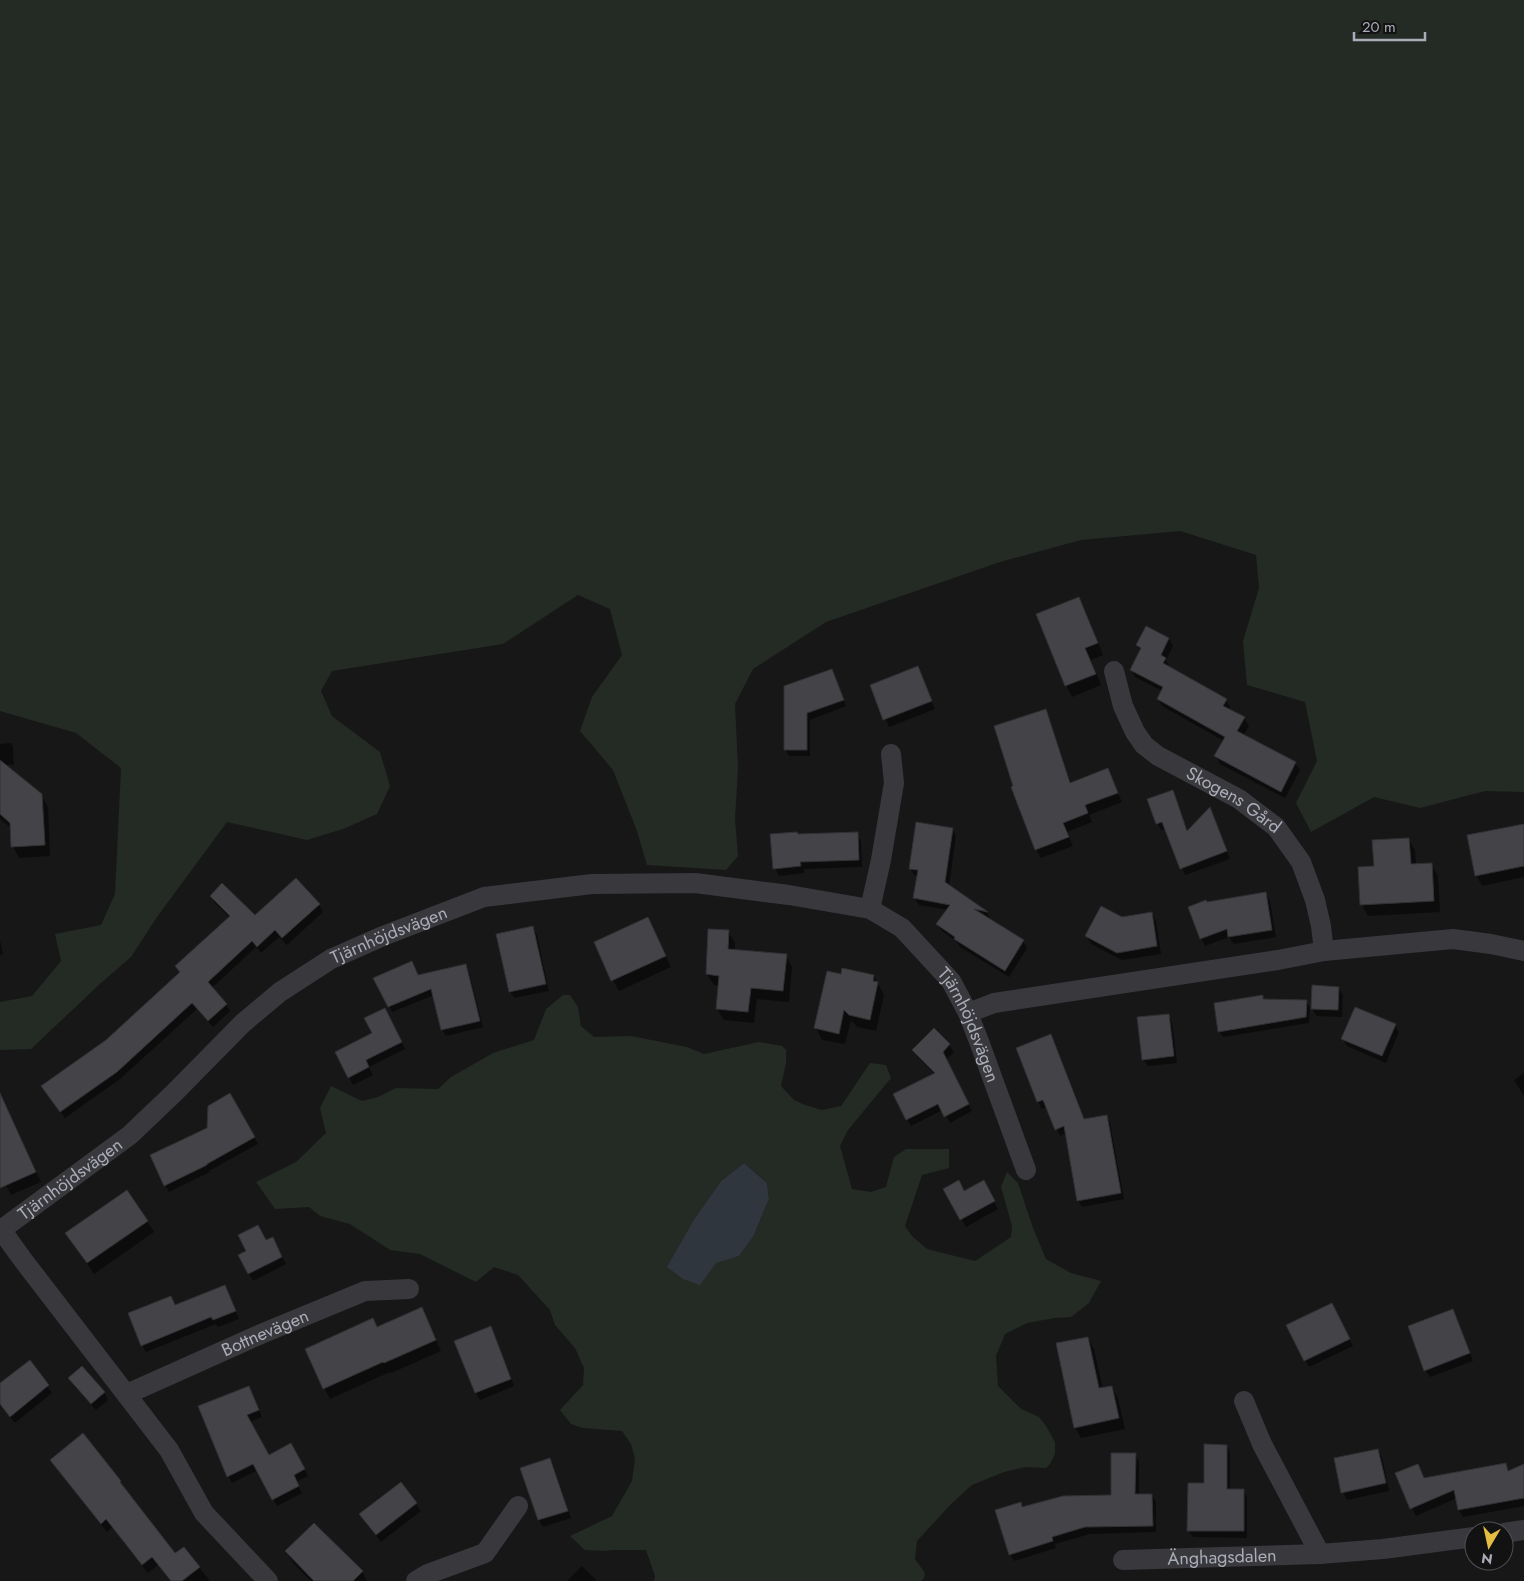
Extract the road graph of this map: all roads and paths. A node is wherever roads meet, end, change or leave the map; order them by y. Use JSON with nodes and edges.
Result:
{"nodes":[{"id":1,"x":1114,"y":671,"type":"dead end"},
{"id":2,"x":891,"y":754,"type":"dead end"},
{"id":3,"x":870,"y":909,"type":"junction"},
{"id":4,"x":1324,"y":951,"type":"junction"},
{"id":5,"x":1524,"y":951,"type":"edge"},
{"id":6,"x":968,"y":1013,"type":"junction"},
{"id":7,"x":1026,"y":1170,"type":"dead end"},
{"id":8,"x":0,"y":1229,"type":"edge"},
{"id":9,"x":409,"y":1289,"type":"dead end"},
{"id":10,"x":127,"y":1394,"type":"junction"},
{"id":11,"x":1244,"y":1400,"type":"dead end"},
{"id":12,"x":518,"y":1506,"type":"dead end"},
{"id":13,"x":1464,"y":1538,"type":"edge"},
{"id":14,"x":1320,"y":1554,"type":"junction"},
{"id":15,"x":1123,"y":1560,"type":"dead end"},
{"id":16,"x":268,"y":1581,"type":"edge"},
{"id":17,"x":416,"y":1581,"type":"edge"}],
"edges":[{"from":1,"to":4,"type":"street","name":"Skogens Gård"},
{"from":2,"to":3,"type":"street"},
{"from":3,"to":6,"type":"street","name":"Tjärnhöjdsvägen"},
{"from":3,"to":8,"type":"street","name":"Tjärnhöjdsvägen"},
{"from":4,"to":5,"type":"street"},
{"from":4,"to":6,"type":"street"},
{"from":6,"to":7,"type":"street","name":"Tjärnhöjdsvägen"},
{"from":8,"to":10,"type":"street"},
{"from":9,"to":10,"type":"street","name":"Bottnevägen"},
{"from":10,"to":16,"type":"street"},
{"from":11,"to":14,"type":"street"},
{"from":12,"to":17,"type":"street"},
{"from":13,"to":14,"type":"street","name":"Änghagsdalen"},
{"from":14,"to":15,"type":"street","name":"Änghagsdalen"}]}
